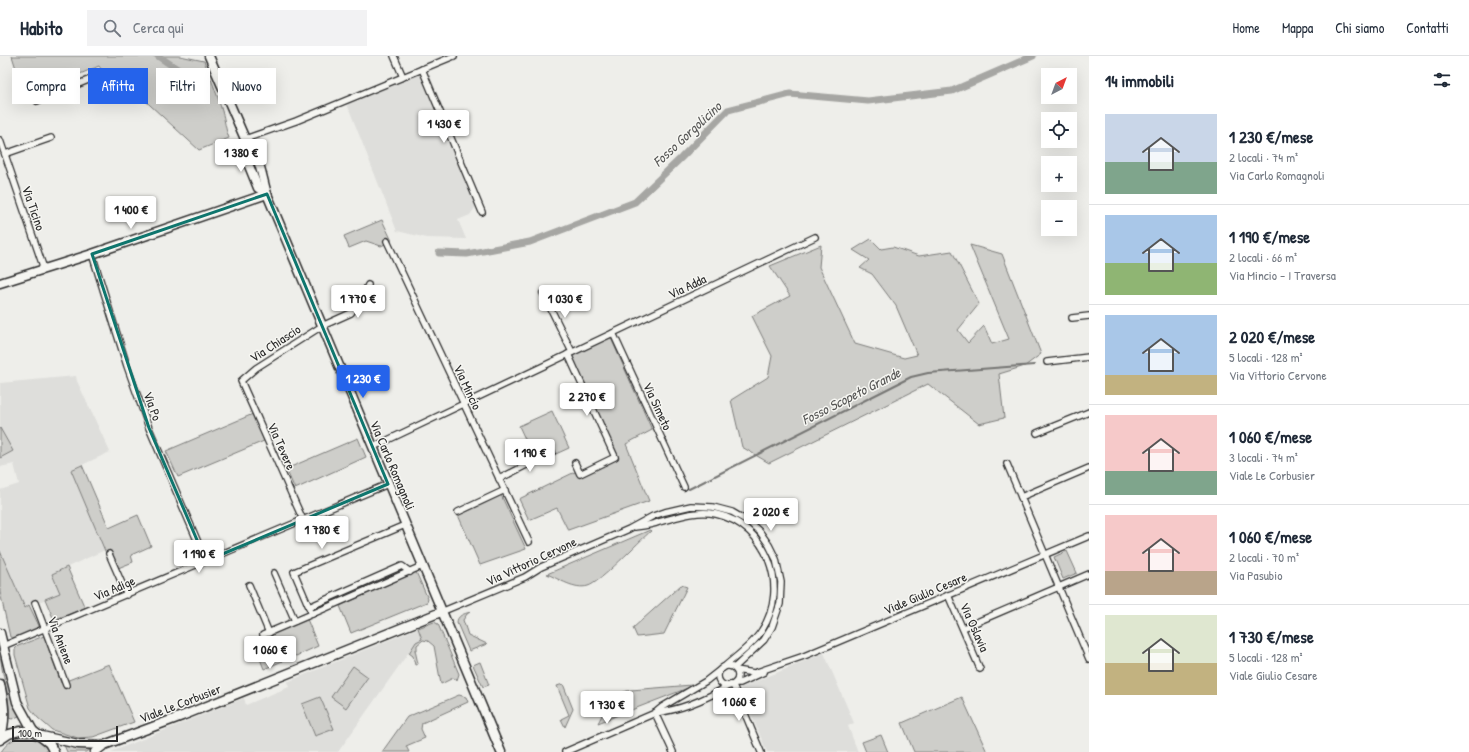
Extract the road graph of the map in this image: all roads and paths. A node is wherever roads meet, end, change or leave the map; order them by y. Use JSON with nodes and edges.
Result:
{"nodes":[{"id":1,"x":209,"y":56,"type":"edge"},
{"id":2,"x":394,"y":56,"type":"edge"},
{"id":3,"x":454,"y":56,"type":"edge"},
{"id":4,"x":447,"y":57,"type":"edge"},
{"id":5,"x":422,"y":69,"type":"junction"},
{"id":6,"x":403,"y":77,"type":"junction"},
{"id":7,"x":51,"y":138,"type":"dead end"},
{"id":8,"x":245,"y":139,"type":"junction"},
{"id":9,"x":0,"y":140,"type":"edge"},
{"id":10,"x":5,"y":154,"type":"junction"},
{"id":11,"x":267,"y":194,"type":"junction"},
{"id":12,"x":482,"y":212,"type":"dead end"},
{"id":13,"x":815,"y":237,"type":"dead end"},
{"id":14,"x":387,"y":241,"type":"dead end"},
{"id":15,"x":92,"y":254,"type":"junction"},
{"id":16,"x":44,"y":269,"type":"junction"},
{"id":17,"x":0,"y":284,"type":"edge"},
{"id":18,"x":368,"y":285,"type":"dead end"},
{"id":19,"x":543,"y":293,"type":"dead end"},
{"id":20,"x":1089,"y":316,"type":"edge"},
{"id":21,"x":1072,"y":318,"type":"dead end"},
{"id":22,"x":322,"y":326,"type":"junction"},
{"id":23,"x":613,"y":333,"type":"junction"},
{"id":24,"x":570,"y":353,"type":"junction"},
{"id":25,"x":1089,"y":357,"type":"edge"},
{"id":26,"x":1047,"y":362,"type":"dead end"},
{"id":27,"x":241,"y":380,"type":"joint"},
{"id":28,"x":464,"y":403,"type":"junction"},
{"id":29,"x":1089,"y":412,"type":"edge"},
{"id":30,"x":1037,"y":433,"type":"dead end"},
{"id":31,"x":372,"y":447,"type":"junction"},
{"id":32,"x":552,"y":452,"type":"dead end"},
{"id":33,"x":575,"y":463,"type":"dead end"},
{"id":34,"x":1008,"y":464,"type":"dead end"},
{"id":35,"x":1089,"y":468,"type":"edge"},
{"id":36,"x":499,"y":478,"type":"junction"},
{"id":37,"x":388,"y":484,"type":"junction"},
{"id":38,"x":684,"y":487,"type":"dead end"},
{"id":39,"x":505,"y":490,"type":"junction"},
{"id":40,"x":1021,"y":497,"type":"junction"},
{"id":41,"x":458,"y":512,"type":"dead end"},
{"id":42,"x":303,"y":520,"type":"junction"},
{"id":43,"x":405,"y":525,"type":"junction"},
{"id":44,"x":629,"y":529,"type":"junction"},
{"id":45,"x":1089,"y":536,"type":"edge"},
{"id":46,"x":529,"y":542,"type":"dead end"},
{"id":47,"x":109,"y":554,"type":"dead end"},
{"id":48,"x":1044,"y":554,"type":"junction"},
{"id":49,"x":206,"y":561,"type":"junction"},
{"id":50,"x":422,"y":566,"type":"junction"},
{"id":51,"x":410,"y":572,"type":"junction"},
{"id":52,"x":274,"y":573,"type":"dead end"},
{"id":53,"x":1089,"y":574,"type":"edge"},
{"id":54,"x":249,"y":586,"type":"dead end"},
{"id":55,"x":1058,"y":587,"type":"junction"},
{"id":56,"x":126,"y":594,"type":"junction"},
{"id":57,"x":948,"y":595,"type":"junction"},
{"id":58,"x":35,"y":603,"type":"dead end"},
{"id":59,"x":309,"y":607,"type":"junction"},
{"id":60,"x":441,"y":612,"type":"junction"},
{"id":61,"x":312,"y":614,"type":"junction"},
{"id":62,"x":295,"y":621,"type":"junction"},
{"id":63,"x":45,"y":628,"type":"junction"},
{"id":64,"x":963,"y":628,"type":"junction"},
{"id":65,"x":0,"y":633,"type":"edge"},
{"id":66,"x":3,"y":646,"type":"junction"},
{"id":67,"x":1089,"y":659,"type":"edge"},
{"id":68,"x":769,"y":668,"type":"junction"},
{"id":69,"x":722,"y":669,"type":"junction"},
{"id":70,"x":735,"y":669,"type":"junction"},
{"id":71,"x":980,"y":669,"type":"dead end"},
{"id":72,"x":0,"y":684,"type":"edge"},
{"id":73,"x":732,"y":684,"type":"junction"},
{"id":74,"x":66,"y":685,"type":"dead end"},
{"id":75,"x":655,"y":713,"type":"junction"},
{"id":76,"x":37,"y":734,"type":"junction"},
{"id":77,"x":0,"y":739,"type":"edge"},
{"id":78,"x":104,"y":745,"type":"junction"},
{"id":79,"x":54,"y":752,"type":"edge"},
{"id":80,"x":95,"y":752,"type":"edge"},
{"id":81,"x":501,"y":752,"type":"edge"},
{"id":82,"x":565,"y":752,"type":"edge"},
{"id":83,"x":673,"y":752,"type":"edge"},
{"id":84,"x":761,"y":752,"type":"edge"}],
"edges":[{"from":1,"to":8,"type":"street"},
{"from":2,"to":6,"type":"street"},
{"from":3,"to":4,"type":"street"},
{"from":4,"to":5,"type":"street"},
{"from":5,"to":6,"type":"street"},
{"from":5,"to":12,"type":"street"},
{"from":6,"to":8,"type":"street"},
{"from":7,"to":10,"type":"street"},
{"from":8,"to":11,"type":"street","name":"Via Carlo Romagnoli"},
{"from":9,"to":10,"type":"street","name":"Via Ticino"},
{"from":10,"to":16,"type":"street","name":"Via Ticino"},
{"from":11,"to":15,"type":"street"},
{"from":11,"to":22,"type":"street","name":"Via Carlo Romagnoli"},
{"from":13,"to":23,"type":"street","name":"Via Adda"},
{"from":14,"to":28,"type":"street","name":"Via Mincio"},
{"from":15,"to":16,"type":"street"},
{"from":15,"to":49,"type":"street","name":"Via Po"},
{"from":16,"to":17,"type":"street"},
{"from":18,"to":22,"type":"street","name":"Via Chiascio"},
{"from":19,"to":24,"type":"street"},
{"from":20,"to":21,"type":"street"},
{"from":22,"to":27,"type":"street","name":"Via Chiascio"},
{"from":22,"to":31,"type":"street","name":"Via Carlo Romagnoli"},
{"from":23,"to":24,"type":"street","name":"Via Adda"},
{"from":23,"to":38,"type":"street","name":"Via Simeto"},
{"from":24,"to":28,"type":"street","name":"Via Adda"},
{"from":24,"to":33,"type":"street"},
{"from":25,"to":26,"type":"street"},
{"from":27,"to":42,"type":"street","name":"Via Tevere"},
{"from":28,"to":31,"type":"street","name":"Via Adda"},
{"from":28,"to":36,"type":"street","name":"Via Mincio"},
{"from":29,"to":30,"type":"street"},
{"from":31,"to":37,"type":"street","name":"Via Carlo Romagnoli"},
{"from":32,"to":36,"type":"street"},
{"from":34,"to":40,"type":"street"},
{"from":35,"to":40,"type":"street"},
{"from":36,"to":39,"type":"street","name":"Via Mincio"},
{"from":37,"to":42,"type":"street","name":"Via Adige"},
{"from":37,"to":43,"type":"street","name":"Via Carlo Romagnoli"},
{"from":39,"to":41,"type":"street"},
{"from":39,"to":46,"type":"street","name":"Via Mincio"},
{"from":40,"to":48,"type":"street"},
{"from":42,"to":49,"type":"street","name":"Via Adige"},
{"from":43,"to":50,"type":"street","name":"Via Carlo Romagnoli"},
{"from":43,"to":59,"type":"street","name":"Via Carlo Romagnoli"},
{"from":44,"to":60,"type":"street","name":"Via Vittorio Cervone"},
{"from":44,"to":69,"type":"street","name":"Via Vittorio Cervone"},
{"from":44,"to":70,"type":"street","name":"Via Vittorio Cervone"},
{"from":45,"to":48,"type":"street","name":"Viale Giulio Cesare"},
{"from":47,"to":56,"type":"street"},
{"from":48,"to":55,"type":"street"},
{"from":48,"to":57,"type":"street","name":"Viale Giulio Cesare"},
{"from":49,"to":56,"type":"street","name":"Via Adige"},
{"from":50,"to":51,"type":"street"},
{"from":50,"to":60,"type":"street","name":"Via Carlo Romagnoli"},
{"from":51,"to":59,"type":"street"},
{"from":51,"to":61,"type":"street"},
{"from":52,"to":62,"type":"street"},
{"from":53,"to":55,"type":"street"},
{"from":54,"to":62,"type":"street"},
{"from":55,"to":64,"type":"street"},
{"from":55,"to":67,"type":"street"},
{"from":56,"to":63,"type":"street","name":"Via Adige"},
{"from":57,"to":64,"type":"street","name":"Via Oslavia"},
{"from":57,"to":68,"type":"street","name":"Viale Giulio Cesare"},
{"from":58,"to":63,"type":"street","name":"Via Aniene"},
{"from":59,"to":61,"type":"street","name":"Via Carlo Romagnoli"},
{"from":60,"to":78,"type":"street","name":"Viale Le Corbusier"},
{"from":60,"to":81,"type":"street","name":"Via Carlo Romagnoli"},
{"from":61,"to":62,"type":"street"},
{"from":63,"to":66,"type":"street","name":"Via Adige"},
{"from":63,"to":74,"type":"street","name":"Via Aniene"},
{"from":64,"to":71,"type":"street","name":"Via Oslavia"},
{"from":65,"to":66,"type":"street"},
{"from":66,"to":76,"type":"street"},
{"from":68,"to":70,"type":"street","name":"Viale Giulio Cesare"},
{"from":68,"to":73,"type":"street","name":"Viale Giulio Cesare"},
{"from":69,"to":70,"type":"street"},
{"from":69,"to":73,"type":"street"},
{"from":69,"to":75,"type":"street","name":"Viale Giulio Cesare"},
{"from":70,"to":73,"type":"street"},
{"from":72,"to":77,"type":"street"},
{"from":73,"to":75,"type":"street","name":"Viale Giulio Cesare"},
{"from":73,"to":84,"type":"street"},
{"from":75,"to":82,"type":"street","name":"Viale Giulio Cesare"},
{"from":75,"to":83,"type":"street"},
{"from":76,"to":77,"type":"street","name":"Viale Le Corbusier"},
{"from":76,"to":78,"type":"street","name":"Viale Le Corbusier"},
{"from":76,"to":79,"type":"street"},
{"from":78,"to":80,"type":"street","name":"Viale Le Corbusier"}]}
